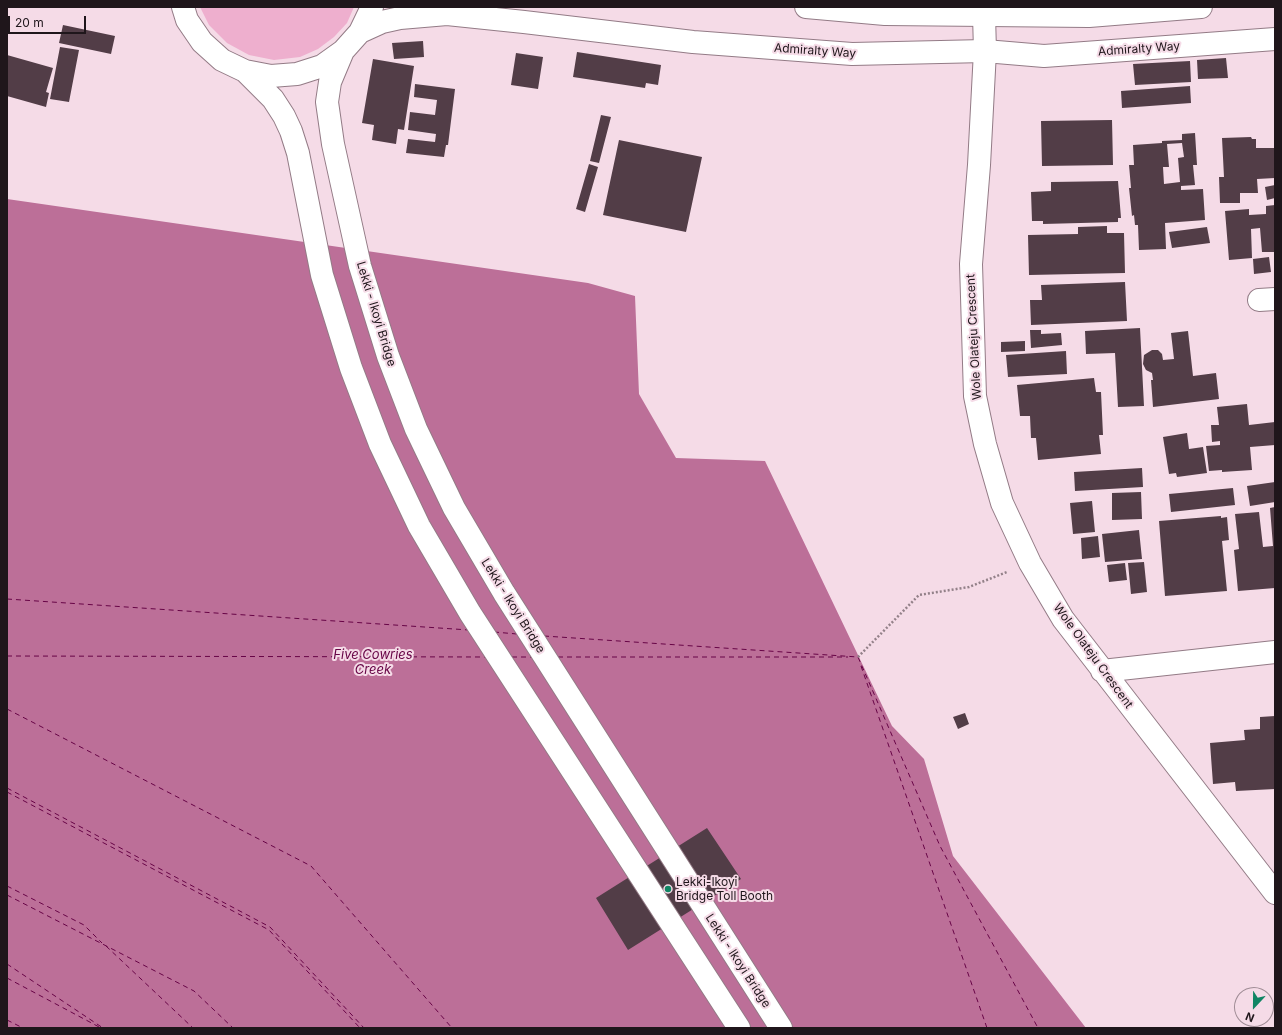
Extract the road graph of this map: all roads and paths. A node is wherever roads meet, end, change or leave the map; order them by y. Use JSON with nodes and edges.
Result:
{"nodes":[{"id":1,"x":183,"y":7,"type":"edge"},
{"id":2,"x":372,"y":7,"type":"edge"},
{"id":3,"x":806,"y":7,"type":"edge"},
{"id":4,"x":1201,"y":7,"type":"edge"},
{"id":5,"x":986,"y":11,"type":"edge"},
{"id":6,"x":360,"y":32,"type":"junction"},
{"id":7,"x":1275,"y":39,"type":"edge"},
{"id":8,"x":343,"y":51,"type":"junction"},
{"id":9,"x":985,"y":51,"type":"junction"},
{"id":10,"x":246,"y":71,"type":"junction"},
{"id":11,"x":1030,"y":563,"type":"junction"},
{"id":12,"x":1275,"y":652,"type":"edge"},
{"id":13,"x":858,"y":657,"type":"dead end"},
{"id":14,"x":1102,"y":671,"type":"junction"},
{"id":15,"x":1275,"y":893,"type":"edge"},
{"id":16,"x":739,"y":1028,"type":"edge"},
{"id":17,"x":781,"y":1028,"type":"edge"}],
"edges":[{"from":1,"to":10,"type":"main road"},
{"from":2,"to":6,"type":"main road"},
{"from":3,"to":5,"type":"main road"},
{"from":4,"to":5,"type":"main road"},
{"from":5,"to":9,"type":"main road","name":"Wole Olateju Crescent"},
{"from":6,"to":8,"type":"main road"},
{"from":6,"to":9,"type":"main road","name":"Admiralty Way"},
{"from":7,"to":9,"type":"main road","name":"Admiralty Way"},
{"from":8,"to":10,"type":"main road"},
{"from":8,"to":17,"type":"main road","name":"Lekki - Ikoyi Bridge"},
{"from":9,"to":11,"type":"main road","name":"Wole Olateju Crescent"},
{"from":10,"to":16,"type":"main road"},
{"from":11,"to":13,"type":"path"},
{"from":11,"to":14,"type":"main road","name":"Wole Olateju Crescent"},
{"from":12,"to":14,"type":"main road"},
{"from":14,"to":15,"type":"main road","name":"Wole Olateju Crescent"}]}
